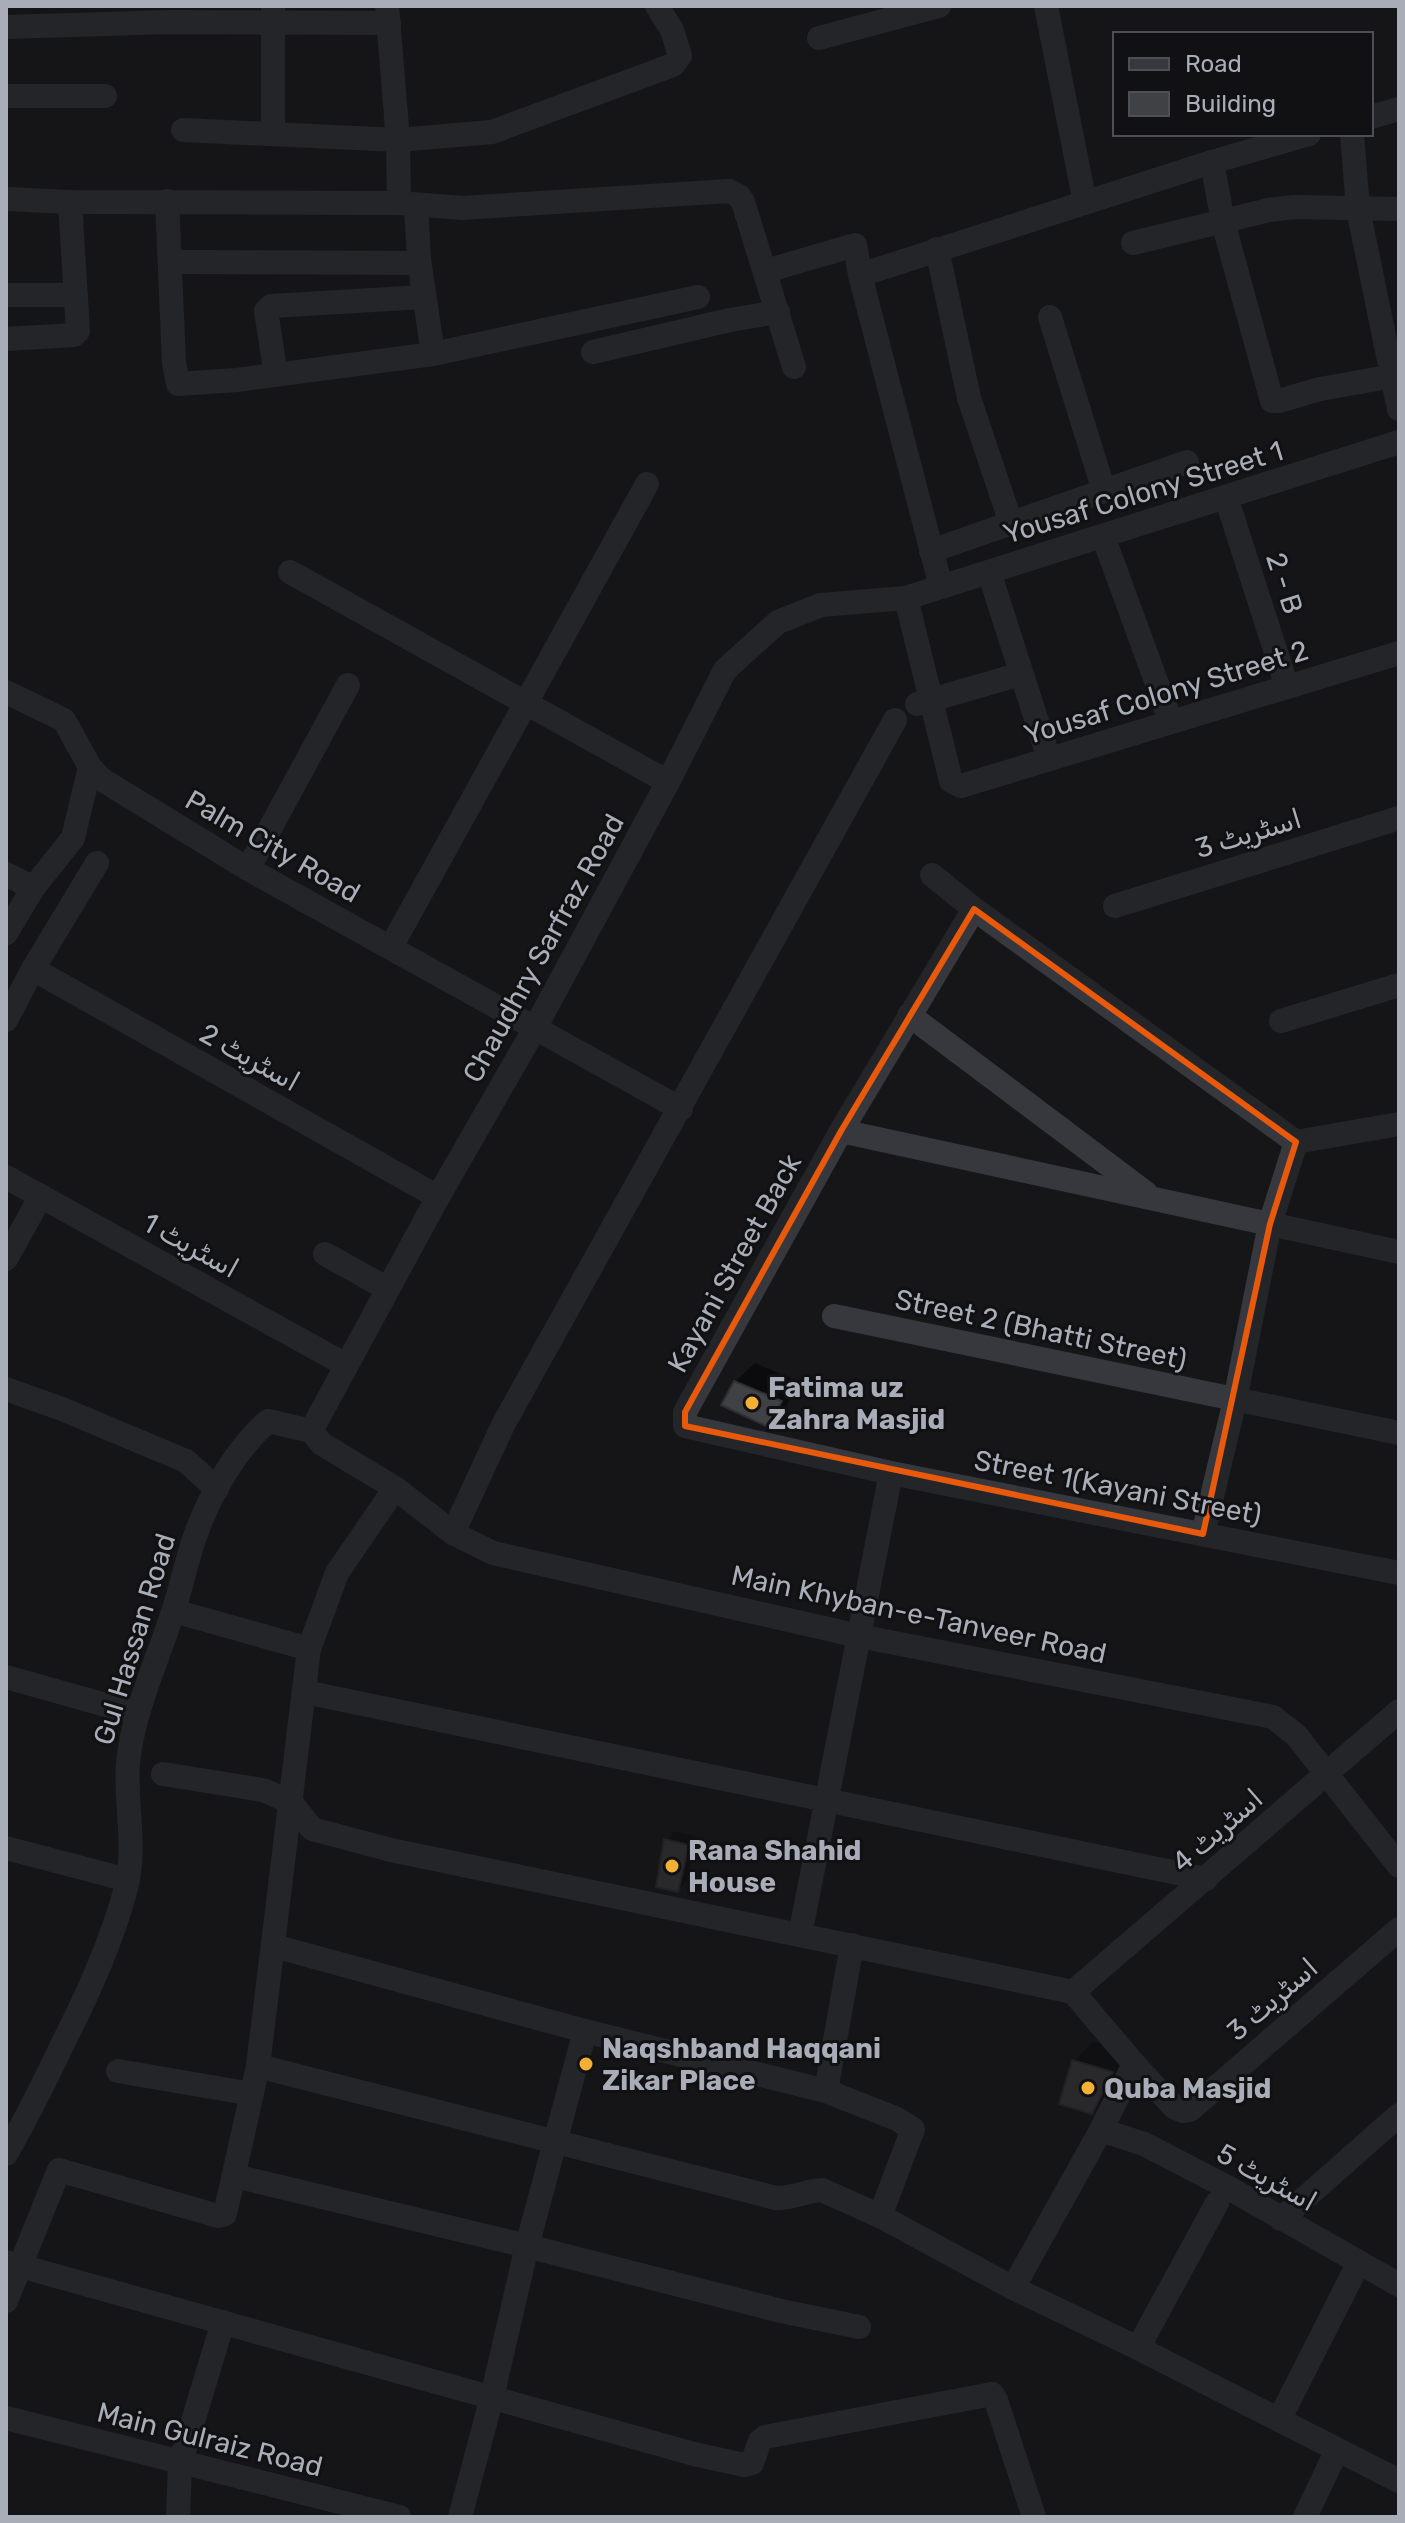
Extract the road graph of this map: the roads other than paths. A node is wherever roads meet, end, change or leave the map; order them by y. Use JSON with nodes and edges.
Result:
{"nodes":[{"id":1,"x":657,"y":6,"type":"edge"},
{"id":2,"x":939,"y":6,"type":"edge"},
{"id":3,"x":1046,"y":6,"type":"edge"},
{"id":4,"x":894,"y":11,"type":"edge"},
{"id":5,"x":274,"y":14,"type":"edge"},
{"id":6,"x":388,"y":14,"type":"edge"},
{"id":7,"x":12,"y":20,"type":"edge"},
{"id":8,"x":819,"y":38,"type":"dead end"},
{"id":9,"x":6,"y":96,"type":"edge"},
{"id":10,"x":105,"y":96,"type":"dead end"},
{"id":11,"x":1399,"y":109,"type":"edge"},
{"id":12,"x":1373,"y":116,"type":"edge"},
{"id":13,"x":183,"y":130,"type":"dead end"},
{"id":14,"x":273,"y":134,"type":"junction"},
{"id":15,"x":1302,"y":136,"type":"edge"},
{"id":16,"x":1352,"y":136,"type":"edge"},
{"id":17,"x":398,"y":140,"type":"junction"},
{"id":18,"x":1212,"y":162,"type":"junction"},
{"id":19,"x":6,"y":199,"type":"edge"},
{"id":20,"x":167,"y":201,"type":"junction"},
{"id":21,"x":70,"y":202,"type":"junction"},
{"id":22,"x":1085,"y":203,"type":"junction"},
{"id":23,"x":407,"y":204,"type":"junction"},
{"id":24,"x":1358,"y":209,"type":"junction"},
{"id":25,"x":1399,"y":209,"type":"edge"},
{"id":26,"x":1223,"y":222,"type":"junction"},
{"id":27,"x":1133,"y":243,"type":"dead end"},
{"id":28,"x":937,"y":249,"type":"junction"},
{"id":29,"x":170,"y":262,"type":"junction"},
{"id":30,"x":419,"y":263,"type":"junction"},
{"id":31,"x":766,"y":271,"type":"junction"},
{"id":32,"x":860,"y":275,"type":"junction"},
{"id":33,"x":6,"y":295,"type":"edge"},
{"id":34,"x":76,"y":295,"type":"junction"},
{"id":35,"x":424,"y":297,"type":"junction"},
{"id":36,"x":698,"y":297,"type":"dead end"},
{"id":37,"x":778,"y":312,"type":"junction"},
{"id":38,"x":1050,"y":317,"type":"dead end"},
{"id":39,"x":6,"y":339,"type":"edge"},
{"id":40,"x":593,"y":352,"type":"dead end"},
{"id":41,"x":433,"y":354,"type":"junction"},
{"id":42,"x":794,"y":367,"type":"dead end"},
{"id":43,"x":276,"y":375,"type":"junction"},
{"id":44,"x":1395,"y":376,"type":"edge"},
{"id":45,"x":1399,"y":409,"type":"edge"},
{"id":46,"x":1399,"y":442,"type":"edge"},
{"id":47,"x":1187,"y":462,"type":"dead end"},
{"id":48,"x":647,"y":484,"type":"dead end"},
{"id":49,"x":1104,"y":491,"type":"junction"},
{"id":50,"x":1226,"y":497,"type":"junction"},
{"id":51,"x":1010,"y":520,"type":"dead end"},
{"id":52,"x":1103,"y":536,"type":"junction"},
{"id":53,"x":931,"y":551,"type":"junction"},
{"id":54,"x":290,"y":572,"type":"dead end"},
{"id":55,"x":989,"y":572,"type":"junction"},
{"id":56,"x":941,"y":587,"type":"junction"},
{"id":57,"x":906,"y":598,"type":"junction"},
{"id":58,"x":1399,"y":653,"type":"edge"},
{"id":59,"x":1021,"y":674,"type":"junction"},
{"id":60,"x":348,"y":685,"type":"dead end"},
{"id":61,"x":1287,"y":687,"type":"junction"},
{"id":62,"x":6,"y":692,"type":"edge"},
{"id":63,"x":526,"y":703,"type":"junction"},
{"id":64,"x":913,"y":709,"type":"junction"},
{"id":65,"x":1171,"y":722,"type":"junction"},
{"id":66,"x":1049,"y":759,"type":"junction"},
{"id":67,"x":90,"y":767,"type":"junction"},
{"id":68,"x":668,"y":782,"type":"junction"},
{"id":69,"x":1399,"y":818,"type":"edge"},
{"id":70,"x":97,"y":863,"type":"dead end"},
{"id":71,"x":248,"y":869,"type":"junction"},
{"id":72,"x":6,"y":874,"type":"edge"},
{"id":73,"x":932,"y":875,"type":"dead end"},
{"id":74,"x":33,"y":888,"type":"junction"},
{"id":75,"x":1115,"y":906,"type":"dead end"},
{"id":76,"x":974,"y":909,"type":"junction"},
{"id":77,"x":6,"y":933,"type":"edge"},
{"id":78,"x":391,"y":947,"type":"junction"},
{"id":79,"x":33,"y":969,"type":"junction"},
{"id":80,"x":1399,"y":985,"type":"edge"},
{"id":81,"x":909,"y":1015,"type":"junction"},
{"id":82,"x":6,"y":1020,"type":"edge"},
{"id":83,"x":1281,"y":1021,"type":"dead end"},
{"id":84,"x":535,"y":1028,"type":"junction"},
{"id":85,"x":681,"y":1109,"type":"junction"},
{"id":86,"x":1399,"y":1124,"type":"edge"},
{"id":87,"x":841,"y":1131,"type":"junction"},
{"id":88,"x":1296,"y":1142,"type":"junction"},
{"id":89,"x":6,"y":1177,"type":"edge"},
{"id":90,"x":41,"y":1196,"type":"junction"},
{"id":91,"x":438,"y":1197,"type":"junction"},
{"id":92,"x":1154,"y":1200,"type":"junction"},
{"id":93,"x":1270,"y":1224,"type":"junction"},
{"id":94,"x":1399,"y":1252,"type":"edge"},
{"id":95,"x":325,"y":1254,"type":"dead end"},
{"id":96,"x":6,"y":1259,"type":"edge"},
{"id":97,"x":388,"y":1289,"type":"junction"},
{"id":98,"x":834,"y":1316,"type":"dead end"},
{"id":99,"x":346,"y":1365,"type":"junction"},
{"id":100,"x":6,"y":1389,"type":"edge"},
{"id":101,"x":1235,"y":1400,"type":"junction"},
{"id":102,"x":685,"y":1426,"type":"joint"},
{"id":103,"x":311,"y":1431,"type":"junction"},
{"id":104,"x":1399,"y":1433,"type":"edge"},
{"id":105,"x":891,"y":1473,"type":"junction"},
{"id":106,"x":388,"y":1484,"type":"junction"},
{"id":107,"x":217,"y":1489,"type":"junction"},
{"id":108,"x":453,"y":1533,"type":"junction"},
{"id":109,"x":1203,"y":1534,"type":"junction"},
{"id":110,"x":1399,"y":1573,"type":"edge"},
{"id":111,"x":174,"y":1611,"type":"junction"},
{"id":112,"x":859,"y":1636,"type":"junction"},
{"id":113,"x":309,"y":1649,"type":"junction"},
{"id":114,"x":6,"y":1677,"type":"edge"},
{"id":115,"x":305,"y":1692,"type":"junction"},
{"id":116,"x":1399,"y":1711,"type":"edge"},
{"id":117,"x":138,"y":1714,"type":"junction"},
{"id":118,"x":163,"y":1774,"type":"dead end"},
{"id":119,"x":1326,"y":1775,"type":"junction"},
{"id":120,"x":291,"y":1802,"type":"junction"},
{"id":121,"x":827,"y":1802,"type":"junction"},
{"id":122,"x":6,"y":1848,"type":"edge"},
{"id":123,"x":1399,"y":1866,"type":"edge"},
{"id":124,"x":1206,"y":1879,"type":"junction"},
{"id":125,"x":128,"y":1880,"type":"junction"},
{"id":126,"x":1399,"y":1929,"type":"edge"},
{"id":127,"x":800,"y":1935,"type":"junction"},
{"id":128,"x":852,"y":1945,"type":"junction"},
{"id":129,"x":274,"y":1946,"type":"junction"},
{"id":130,"x":1073,"y":1992,"type":"junction"},
{"id":131,"x":585,"y":2031,"type":"junction"},
{"id":132,"x":1134,"y":2064,"type":"junction"},
{"id":133,"x":258,"y":2066,"type":"junction"},
{"id":134,"x":118,"y":2071,"type":"dead end"},
{"id":135,"x":826,"y":2091,"type":"junction"},
{"id":136,"x":252,"y":2094,"type":"junction"},
{"id":137,"x":1399,"y":2115,"type":"edge"},
{"id":138,"x":1101,"y":2130,"type":"junction"},
{"id":139,"x":556,"y":2141,"type":"junction"},
{"id":140,"x":6,"y":2154,"type":"edge"},
{"id":141,"x":235,"y":2176,"type":"junction"},
{"id":142,"x":1217,"y":2203,"type":"dead end"},
{"id":143,"x":880,"y":2216,"type":"junction"},
{"id":144,"x":1281,"y":2219,"type":"junction"},
{"id":145,"x":527,"y":2246,"type":"junction"},
{"id":146,"x":13,"y":2263,"type":"edge"},
{"id":147,"x":1353,"y":2274,"type":"dead end"},
{"id":148,"x":1399,"y":2285,"type":"edge"},
{"id":149,"x":1013,"y":2288,"type":"junction"},
{"id":150,"x":6,"y":2301,"type":"edge"},
{"id":151,"x":223,"y":2322,"type":"junction"},
{"id":152,"x":859,"y":2327,"type":"dead end"},
{"id":153,"x":1138,"y":2348,"type":"junction"},
{"id":154,"x":492,"y":2397,"type":"junction"},
{"id":155,"x":6,"y":2418,"type":"edge"},
{"id":156,"x":1279,"y":2420,"type":"junction"},
{"id":157,"x":1337,"y":2450,"type":"junction"},
{"id":158,"x":180,"y":2464,"type":"junction"},
{"id":159,"x":1399,"y":2481,"type":"edge"},
{"id":160,"x":178,"y":2517,"type":"edge"},
{"id":161,"x":399,"y":2517,"type":"edge"},
{"id":162,"x":460,"y":2517,"type":"edge"},
{"id":163,"x":1034,"y":2517,"type":"edge"},
{"id":164,"x":1305,"y":2517,"type":"edge"}],
"edges":[{"from":1,"to":17,"type":"street"},
{"from":2,"to":4,"type":"street"},
{"from":3,"to":22,"type":"street"},
{"from":4,"to":8,"type":"street"},
{"from":5,"to":6,"type":"street"},
{"from":5,"to":7,"type":"street"},
{"from":5,"to":14,"type":"street"},
{"from":6,"to":17,"type":"street"},
{"from":9,"to":10,"type":"street"},
{"from":11,"to":12,"type":"street"},
{"from":13,"to":14,"type":"street"},
{"from":14,"to":17,"type":"street"},
{"from":15,"to":18,"type":"street"},
{"from":16,"to":24,"type":"street"},
{"from":17,"to":23,"type":"street"},
{"from":18,"to":22,"type":"street"},
{"from":18,"to":26,"type":"street"},
{"from":19,"to":21,"type":"street"},
{"from":20,"to":21,"type":"street"},
{"from":20,"to":23,"type":"street"},
{"from":20,"to":29,"type":"street"},
{"from":21,"to":34,"type":"street"},
{"from":22,"to":28,"type":"street"},
{"from":23,"to":30,"type":"street"},
{"from":23,"to":31,"type":"street"},
{"from":24,"to":25,"type":"street"},
{"from":24,"to":26,"type":"street"},
{"from":24,"to":44,"type":"street"},
{"from":26,"to":27,"type":"street"},
{"from":26,"to":44,"type":"street"},
{"from":28,"to":32,"type":"street"},
{"from":28,"to":51,"type":"street"},
{"from":29,"to":30,"type":"street"},
{"from":29,"to":43,"type":"street"},
{"from":30,"to":35,"type":"street"},
{"from":31,"to":32,"type":"street"},
{"from":31,"to":37,"type":"street"},
{"from":32,"to":53,"type":"street"},
{"from":33,"to":34,"type":"street"},
{"from":34,"to":39,"type":"street"},
{"from":35,"to":41,"type":"street"},
{"from":35,"to":43,"type":"street"},
{"from":36,"to":41,"type":"street"},
{"from":37,"to":40,"type":"street"},
{"from":37,"to":42,"type":"street"},
{"from":38,"to":49,"type":"street"},
{"from":41,"to":43,"type":"street"},
{"from":44,"to":45,"type":"street"},
{"from":46,"to":50,"type":"street","name":"Yousaf Colony Street 1"},
{"from":47,"to":49,"type":"street"},
{"from":48,"to":63,"type":"street"},
{"from":49,"to":53,"type":"street"},
{"from":50,"to":52,"type":"street","name":"Yousaf Colony Street 1"},
{"from":50,"to":61,"type":"street","name":"2 - B"},
{"from":52,"to":55,"type":"street","name":"Yousaf Colony Street 1"},
{"from":52,"to":65,"type":"street"},
{"from":53,"to":56,"type":"street"},
{"from":54,"to":63,"type":"street"},
{"from":55,"to":56,"type":"street","name":"Yousaf Colony Street 1"},
{"from":55,"to":59,"type":"street"},
{"from":56,"to":57,"type":"street","name":"Yousaf Colony Street 1"},
{"from":57,"to":64,"type":"street"},
{"from":57,"to":68,"type":"street","name":"Chaudhry Sarfraz Road"},
{"from":58,"to":61,"type":"street","name":"Yousaf Colony Street 2"},
{"from":59,"to":64,"type":"street"},
{"from":59,"to":66,"type":"street"},
{"from":60,"to":71,"type":"street"},
{"from":61,"to":65,"type":"street","name":"Yousaf Colony Street 2"},
{"from":62,"to":67,"type":"street","name":"Palm City Road"},
{"from":63,"to":68,"type":"street"},
{"from":63,"to":78,"type":"street"},
{"from":64,"to":66,"type":"street","name":"Yousaf Colony Street 2"},
{"from":64,"to":85,"type":"street"},
{"from":65,"to":66,"type":"street","name":"Yousaf Colony Street 2"},
{"from":67,"to":71,"type":"street","name":"Palm City Road"},
{"from":67,"to":74,"type":"street"},
{"from":68,"to":84,"type":"street","name":"Chaudhry Sarfraz Road"},
{"from":69,"to":75,"type":"street","name":"اسٹریٹ 3"},
{"from":70,"to":79,"type":"street"},
{"from":71,"to":78,"type":"street","name":"Palm City Road"},
{"from":72,"to":74,"type":"street"},
{"from":73,"to":76,"type":"street"},
{"from":74,"to":77,"type":"street"},
{"from":76,"to":81,"type":"street","name":"Kayani Street Back"},
{"from":76,"to":88,"type":"street"},
{"from":78,"to":84,"type":"street","name":"Palm City Road"},
{"from":79,"to":82,"type":"street"},
{"from":79,"to":91,"type":"street","name":"اسٹریٹ 2"},
{"from":80,"to":83,"type":"street"},
{"from":81,"to":87,"type":"street","name":"Kayani Street Back"},
{"from":81,"to":92,"type":"street"},
{"from":84,"to":85,"type":"street","name":"Palm City Road"},
{"from":84,"to":91,"type":"street","name":"Chaudhry Sarfraz Road"},
{"from":85,"to":108,"type":"street"},
{"from":86,"to":88,"type":"street"},
{"from":87,"to":92,"type":"street"},
{"from":87,"to":102,"type":"street","name":"Kayani Street Back"},
{"from":88,"to":93,"type":"street"},
{"from":89,"to":90,"type":"street","name":"اسٹریٹ 1"},
{"from":90,"to":96,"type":"street"},
{"from":90,"to":99,"type":"street","name":"اسٹریٹ 1"},
{"from":91,"to":97,"type":"street","name":"Chaudhry Sarfraz Road"},
{"from":92,"to":93,"type":"street"},
{"from":93,"to":94,"type":"street"},
{"from":93,"to":101,"type":"street"},
{"from":95,"to":97,"type":"street"},
{"from":97,"to":99,"type":"street","name":"Chaudhry Sarfraz Road"},
{"from":98,"to":101,"type":"street","name":"Street 2 (Bhatti Street)"},
{"from":99,"to":103,"type":"street","name":"Chaudhry Sarfraz Road"},
{"from":100,"to":107,"type":"street"},
{"from":101,"to":104,"type":"street","name":"Street 2 (Bhatti Street)"},
{"from":101,"to":109,"type":"street"},
{"from":102,"to":105,"type":"street","name":"Street 1(Kayani Street)"},
{"from":103,"to":106,"type":"street","name":"Main Khyban-e-Tanveer Road"},
{"from":103,"to":107,"type":"street","name":"Gul Hassan Road"},
{"from":105,"to":109,"type":"street","name":"Street 1(Kayani Street)"},
{"from":105,"to":112,"type":"street"},
{"from":106,"to":108,"type":"street","name":"Main Khyban-e-Tanveer Road"},
{"from":106,"to":113,"type":"street"},
{"from":107,"to":111,"type":"street","name":"Gul Hassan Road"},
{"from":108,"to":112,"type":"street","name":"Main Khyban-e-Tanveer Road"},
{"from":109,"to":110,"type":"street","name":"Street 1(Kayani Street)"},
{"from":111,"to":113,"type":"street"},
{"from":111,"to":117,"type":"street","name":"Gul Hassan Road"},
{"from":112,"to":119,"type":"street","name":"Main Khyban-e-Tanveer Road"},
{"from":112,"to":121,"type":"street"},
{"from":113,"to":115,"type":"street"},
{"from":114,"to":117,"type":"street"},
{"from":115,"to":120,"type":"street"},
{"from":115,"to":121,"type":"street"},
{"from":116,"to":119,"type":"street","name":"اسٹریٹ 4"},
{"from":117,"to":125,"type":"street","name":"Gul Hassan Road"},
{"from":118,"to":120,"type":"street"},
{"from":119,"to":123,"type":"street","name":"Main Khyban-e-Tanveer Road"},
{"from":119,"to":124,"type":"street","name":"اسٹریٹ 4"},
{"from":120,"to":127,"type":"street"},
{"from":120,"to":129,"type":"street"},
{"from":121,"to":124,"type":"street"},
{"from":121,"to":127,"type":"street"},
{"from":122,"to":125,"type":"street"},
{"from":124,"to":130,"type":"street","name":"اسٹریٹ 4"},
{"from":125,"to":140,"type":"street","name":"Gul Hassan Road"},
{"from":126,"to":132,"type":"street","name":"اسٹریٹ 3"},
{"from":127,"to":128,"type":"street"},
{"from":128,"to":130,"type":"street"},
{"from":128,"to":135,"type":"street"},
{"from":129,"to":131,"type":"street"},
{"from":129,"to":133,"type":"street"},
{"from":130,"to":132,"type":"street"},
{"from":131,"to":135,"type":"street"},
{"from":131,"to":139,"type":"street"},
{"from":132,"to":138,"type":"street"},
{"from":133,"to":136,"type":"street"},
{"from":133,"to":139,"type":"street"},
{"from":134,"to":136,"type":"street"},
{"from":135,"to":143,"type":"street"},
{"from":136,"to":141,"type":"street"},
{"from":137,"to":144,"type":"street"},
{"from":138,"to":144,"type":"street","name":"اسٹریٹ 5"},
{"from":138,"to":149,"type":"street"},
{"from":139,"to":143,"type":"street"},
{"from":139,"to":145,"type":"street"},
{"from":141,"to":145,"type":"street"},
{"from":141,"to":146,"type":"street"},
{"from":142,"to":153,"type":"street"},
{"from":143,"to":149,"type":"street"},
{"from":144,"to":148,"type":"street","name":"اسٹریٹ 5"},
{"from":145,"to":152,"type":"street"},
{"from":145,"to":154,"type":"street"},
{"from":146,"to":150,"type":"street"},
{"from":146,"to":151,"type":"street"},
{"from":147,"to":156,"type":"street"},
{"from":149,"to":153,"type":"street"},
{"from":151,"to":154,"type":"street"},
{"from":151,"to":158,"type":"street"},
{"from":153,"to":156,"type":"street"},
{"from":154,"to":162,"type":"street"},
{"from":154,"to":163,"type":"street"},
{"from":155,"to":158,"type":"street","name":"Main Gulraiz Road"},
{"from":156,"to":157,"type":"street"},
{"from":157,"to":159,"type":"street"},
{"from":157,"to":164,"type":"street"},
{"from":158,"to":160,"type":"street"},
{"from":158,"to":161,"type":"street","name":"Main Gulraiz Road"}]}
